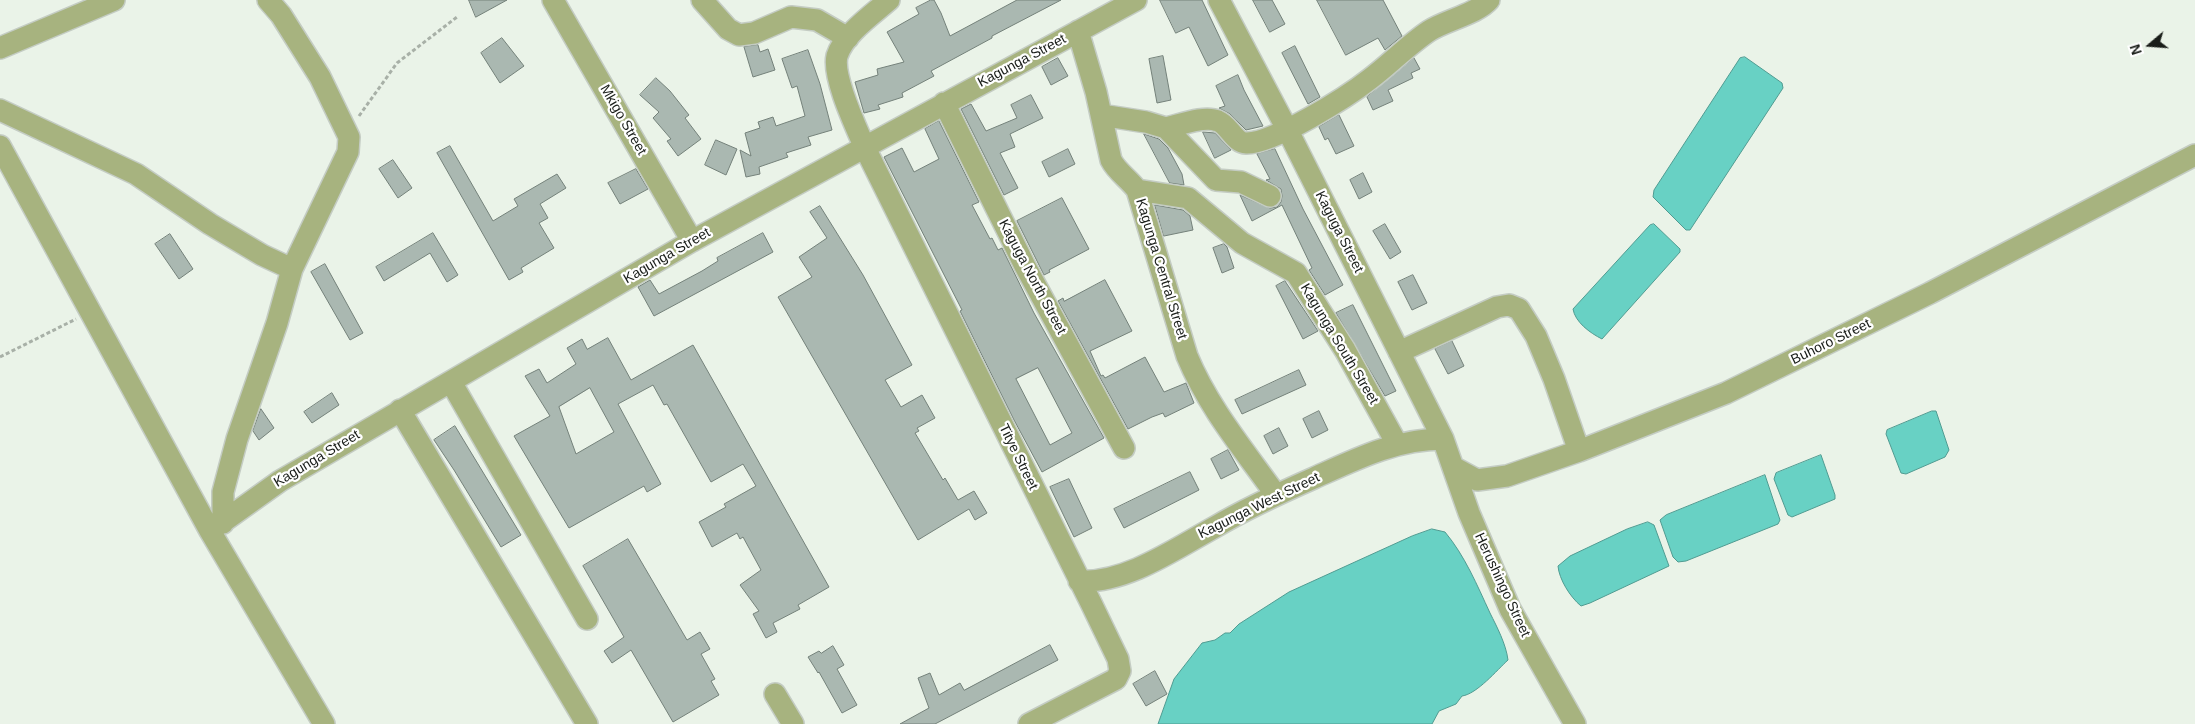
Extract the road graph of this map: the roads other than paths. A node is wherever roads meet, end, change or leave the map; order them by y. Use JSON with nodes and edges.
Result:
{"nodes":[{"id":1,"x":114,"y":0,"type":"edge"},
{"id":2,"x":268,"y":0,"type":"edge"},
{"id":3,"x":553,"y":0,"type":"edge"},
{"id":4,"x":702,"y":0,"type":"edge"},
{"id":5,"x":888,"y":0,"type":"edge"},
{"id":6,"x":1136,"y":0,"type":"edge"},
{"id":7,"x":1219,"y":0,"type":"edge"},
{"id":8,"x":1489,"y":0,"type":"edge"},
{"id":9,"x":1078,"y":31,"type":"junction"},
{"id":10,"x":848,"y":38,"type":"junction"},
{"id":11,"x":0,"y":48,"type":"edge"},
{"id":12,"x":944,"y":103,"type":"junction"},
{"id":13,"x":0,"y":110,"type":"edge"},
{"id":14,"x":1100,"y":114,"type":"junction"},
{"id":15,"x":1166,"y":128,"type":"junction"},
{"id":16,"x":1288,"y":131,"type":"junction"},
{"id":17,"x":0,"y":146,"type":"edge"},
{"id":18,"x":865,"y":148,"type":"junction"},
{"id":19,"x":2195,"y":155,"type":"edge"},
{"id":20,"x":1137,"y":190,"type":"junction"},
{"id":21,"x":1270,"y":196,"type":"dead end"},
{"id":22,"x":692,"y":240,"type":"junction"},
{"id":23,"x":292,"y":269,"type":"junction"},
{"id":24,"x":1399,"y":352,"type":"junction"},
{"id":25,"x":451,"y":382,"type":"junction"},
{"id":26,"x":400,"y":410,"type":"junction"},
{"id":27,"x":1443,"y":439,"type":"junction"},
{"id":28,"x":1397,"y":444,"type":"junction"},
{"id":29,"x":1124,"y":448,"type":"dead end"},
{"id":30,"x":1579,"y":451,"type":"junction"},
{"id":31,"x":1454,"y":467,"type":"junction"},
{"id":32,"x":1276,"y":495,"type":"junction"},
{"id":33,"x":217,"y":527,"type":"junction"},
{"id":34,"x":1079,"y":581,"type":"junction"},
{"id":35,"x":586,"y":618,"type":"dead end"},
{"id":36,"x":775,"y":694,"type":"dead end"},
{"id":37,"x":324,"y":724,"type":"edge"},
{"id":38,"x":587,"y":724,"type":"edge"},
{"id":39,"x":793,"y":724,"type":"edge"},
{"id":40,"x":1029,"y":724,"type":"edge"},
{"id":41,"x":1575,"y":724,"type":"edge"}],
"edges":[{"from":1,"to":11,"type":"street"},
{"from":2,"to":23,"type":"street"},
{"from":3,"to":22,"type":"street","name":"Mkigo Street"},
{"from":4,"to":10,"type":"street"},
{"from":5,"to":10,"type":"street"},
{"from":6,"to":9,"type":"street","name":"Kagunga Street"},
{"from":7,"to":16,"type":"street","name":"Kaguga Street"},
{"from":8,"to":16,"type":"street"},
{"from":9,"to":12,"type":"street","name":"Kagunga Street"},
{"from":9,"to":14,"type":"street","name":"Kagunga Central Street"},
{"from":10,"to":18,"type":"street","name":"Titye Street"},
{"from":12,"to":18,"type":"street","name":"Kagunga Street"},
{"from":12,"to":29,"type":"street","name":"Kaguga North Street"},
{"from":13,"to":23,"type":"street"},
{"from":14,"to":15,"type":"street"},
{"from":14,"to":20,"type":"street","name":"Kagunga Central Street"},
{"from":15,"to":16,"type":"street"},
{"from":15,"to":21,"type":"street"},
{"from":16,"to":24,"type":"street","name":"Kaguga Street"},
{"from":17,"to":33,"type":"street"},
{"from":18,"to":22,"type":"street","name":"Kagunga Street"},
{"from":18,"to":34,"type":"street","name":"Titye Street"},
{"from":19,"to":30,"type":"street","name":"Buhoro Street"},
{"from":20,"to":28,"type":"street","name":"Kagunga South Street"},
{"from":20,"to":32,"type":"street","name":"Kagunga Central Street"},
{"from":22,"to":25,"type":"street","name":"Kagunga Street"},
{"from":23,"to":33,"type":"street"},
{"from":24,"to":27,"type":"street","name":"Kaguga Street"},
{"from":24,"to":30,"type":"street"},
{"from":25,"to":26,"type":"street","name":"Kagunga Street"},
{"from":25,"to":35,"type":"street"},
{"from":26,"to":33,"type":"street","name":"Kagunga Street"},
{"from":26,"to":38,"type":"street"},
{"from":27,"to":28,"type":"street","name":"Kagunga West Street"},
{"from":27,"to":31,"type":"street","name":"Kaguga Street"},
{"from":28,"to":32,"type":"street","name":"Kagunga West Street"},
{"from":30,"to":31,"type":"street","name":"Buhoro Street"},
{"from":31,"to":41,"type":"street","name":"Herushingo Street"},
{"from":32,"to":34,"type":"street","name":"Kagunga West Street"},
{"from":33,"to":37,"type":"street"},
{"from":34,"to":40,"type":"street","name":"Titye Street"},
{"from":36,"to":39,"type":"street"}]}
